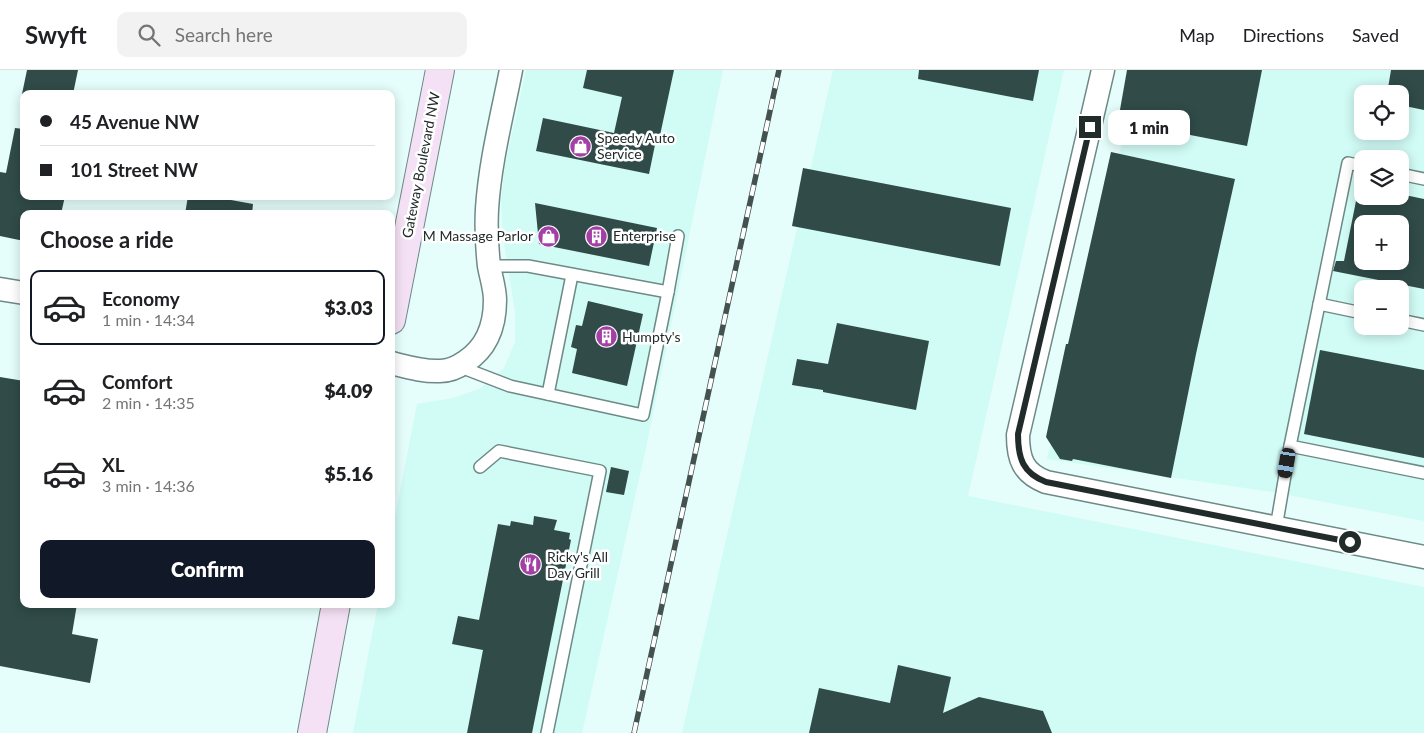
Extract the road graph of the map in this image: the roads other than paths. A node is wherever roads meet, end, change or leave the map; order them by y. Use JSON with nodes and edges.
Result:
{"nodes":[{"id":1,"x":440,"y":70,"type":"edge"},
{"id":2,"x":511,"y":70,"type":"edge"},
{"id":3,"x":1103,"y":70,"type":"edge"},
{"id":4,"x":1354,"y":164,"type":"edge"},
{"id":5,"x":1409,"y":176,"type":"edge"},
{"id":6,"x":1424,"y":179,"type":"edge"},
{"id":7,"x":678,"y":236,"type":"dead end"},
{"id":8,"x":489,"y":266,"type":"junction"},
{"id":9,"x":572,"y":275,"type":"junction"},
{"id":10,"x":0,"y":289,"type":"edge"},
{"id":11,"x":20,"y":292,"type":"edge"},
{"id":12,"x":668,"y":292,"type":"junction"},
{"id":13,"x":395,"y":300,"type":"edge"},
{"id":14,"x":1319,"y":304,"type":"junction"},
{"id":15,"x":1354,"y":311,"type":"edge"},
{"id":16,"x":1409,"y":322,"type":"edge"},
{"id":17,"x":1424,"y":325,"type":"edge"},
{"id":18,"x":395,"y":364,"type":"edge"},
{"id":19,"x":458,"y":366,"type":"junction"},
{"id":20,"x":548,"y":394,"type":"junction"},
{"id":21,"x":1290,"y":446,"type":"junction"},
{"id":22,"x":480,"y":467,"type":"dead end"},
{"id":23,"x":1424,"y":473,"type":"edge"},
{"id":24,"x":1276,"y":528,"type":"junction"},
{"id":25,"x":1424,"y":557,"type":"edge"},
{"id":26,"x":335,"y":608,"type":"edge"},
{"id":27,"x":312,"y":733,"type":"edge"},
{"id":28,"x":547,"y":733,"type":"edge"}],
"edges":[{"from":1,"to":13,"type":"main road","name":"Gateway Boulevard NW"},
{"from":2,"to":8,"type":"street"},
{"from":3,"to":24,"type":"street"},
{"from":4,"to":14,"type":"lane"},
{"from":5,"to":6,"type":"lane"},
{"from":7,"to":12,"type":"lane"},
{"from":8,"to":9,"type":"lane"},
{"from":8,"to":19,"type":"street"},
{"from":9,"to":12,"type":"lane"},
{"from":9,"to":20,"type":"lane"},
{"from":10,"to":11,"type":"street"},
{"from":12,"to":20,"type":"lane"},
{"from":14,"to":15,"type":"lane"},
{"from":14,"to":21,"type":"lane"},
{"from":16,"to":17,"type":"lane"},
{"from":18,"to":19,"type":"street"},
{"from":19,"to":20,"type":"lane"},
{"from":21,"to":23,"type":"lane"},
{"from":21,"to":24,"type":"lane"},
{"from":22,"to":28,"type":"lane"},
{"from":24,"to":25,"type":"street"},
{"from":26,"to":27,"type":"main road"}]}
